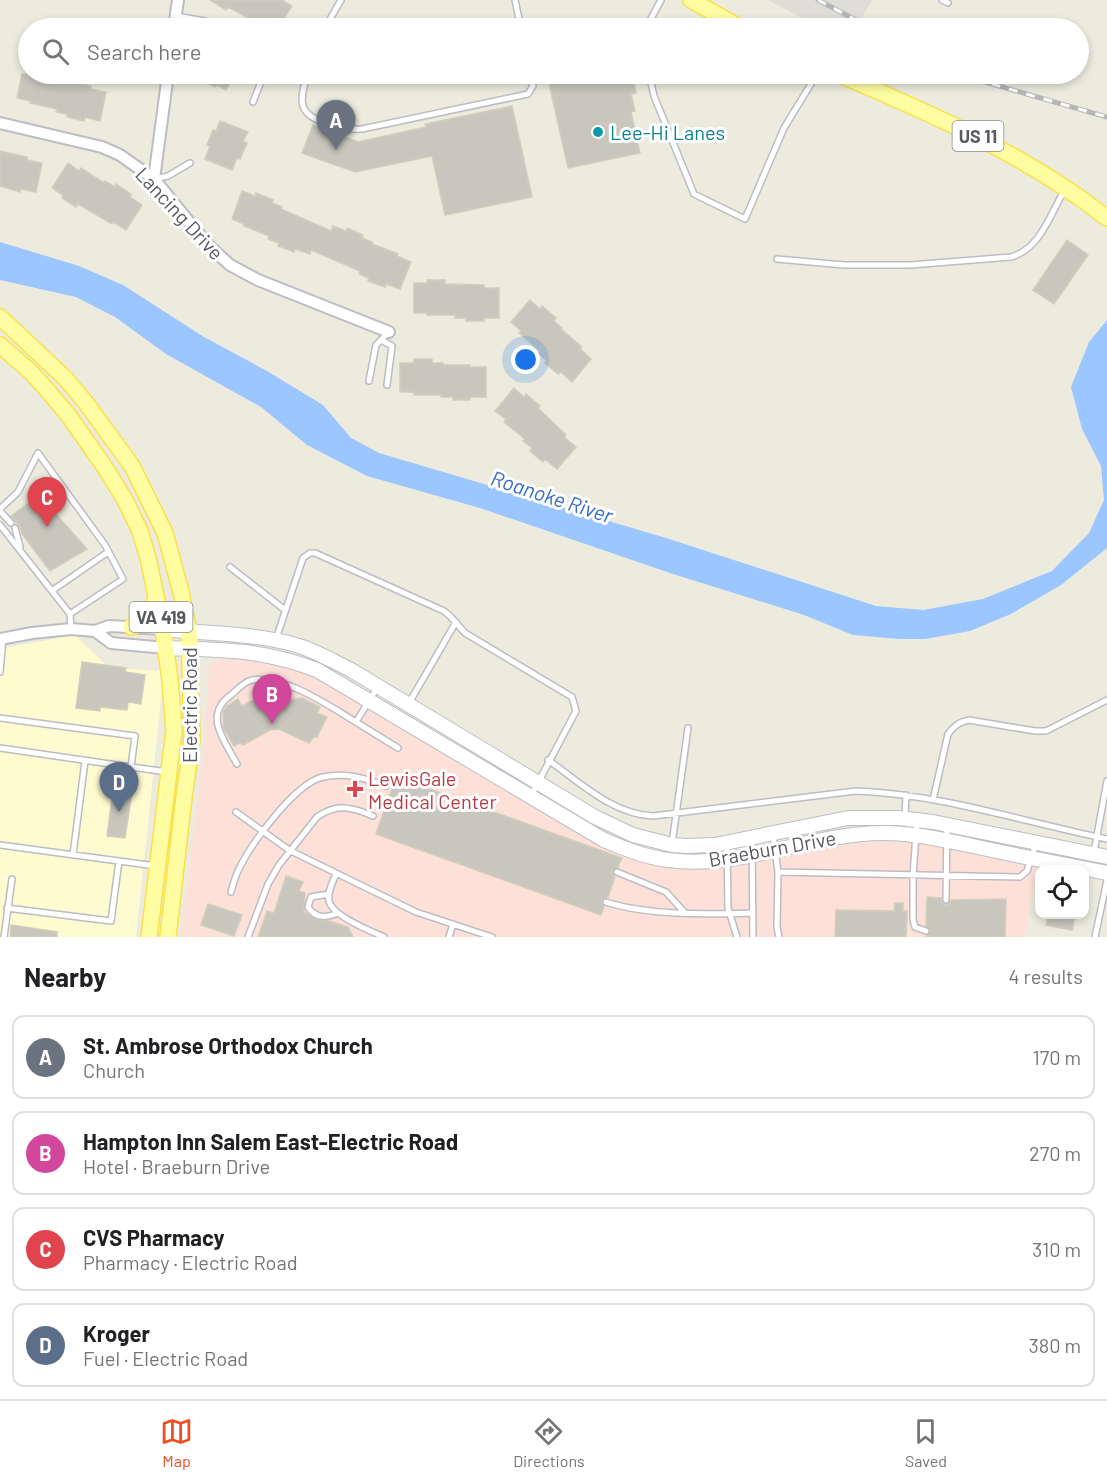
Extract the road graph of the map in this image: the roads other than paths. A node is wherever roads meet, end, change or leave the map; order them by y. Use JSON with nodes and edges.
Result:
{"nodes":[{"id":1,"x":178,"y":0,"type":"edge"},
{"id":2,"x":341,"y":0,"type":"edge"},
{"id":3,"x":514,"y":0,"type":"edge"},
{"id":4,"x":661,"y":0,"type":"edge"},
{"id":5,"x":691,"y":0,"type":"edge"},
{"id":6,"x":176,"y":15,"type":"junction"},
{"id":7,"x":176,"y":18,"type":"edge"},
{"id":8,"x":190,"y":18,"type":"edge"},
{"id":9,"x":331,"y":18,"type":"edge"},
{"id":10,"x":518,"y":18,"type":"edge"},
{"id":11,"x":651,"y":18,"type":"edge"},
{"id":12,"x":723,"y":18,"type":"edge"},
{"id":13,"x":167,"y":84,"type":"edge"},
{"id":14,"x":260,"y":84,"type":"edge"},
{"id":15,"x":306,"y":84,"type":"edge"},
{"id":16,"x":532,"y":84,"type":"edge"},
{"id":17,"x":651,"y":84,"type":"edge"},
{"id":18,"x":811,"y":84,"type":"edge"},
{"id":19,"x":862,"y":84,"type":"edge"},
{"id":20,"x":253,"y":102,"type":"dead end"},
{"id":21,"x":0,"y":123,"type":"edge"},
{"id":22,"x":190,"y":163,"type":"dead end"},
{"id":23,"x":154,"y":179,"type":"junction"},
{"id":24,"x":1065,"y":188,"type":"junction"},
{"id":25,"x":1107,"y":218,"type":"edge"},
{"id":26,"x":777,"y":259,"type":"dead end"},
{"id":27,"x":0,"y":317,"type":"edge"},
{"id":28,"x":389,"y":332,"type":"joint"},
{"id":29,"x":381,"y":340,"type":"junction"},
{"id":30,"x":0,"y":345,"type":"edge"},
{"id":31,"x":369,"y":381,"type":"dead end"},
{"id":32,"x":387,"y":385,"type":"dead end"},
{"id":33,"x":0,"y":510,"type":"edge"},
{"id":34,"x":0,"y":525,"type":"edge"},
{"id":35,"x":21,"y":550,"type":"junction"},
{"id":36,"x":108,"y":552,"type":"junction"},
{"id":37,"x":230,"y":567,"type":"dead end"},
{"id":38,"x":53,"y":590,"type":"junction"},
{"id":39,"x":156,"y":596,"type":"junction"},
{"id":40,"x":285,"y":609,"type":"junction"},
{"id":41,"x":70,"y":614,"type":"junction"},
{"id":42,"x":456,"y":622,"type":"junction"},
{"id":43,"x":131,"y":627,"type":"junction"},
{"id":44,"x":71,"y":629,"type":"junction"},
{"id":45,"x":164,"y":629,"type":"junction"},
{"id":46,"x":95,"y":631,"type":"junction"},
{"id":47,"x":189,"y":632,"type":"junction"},
{"id":48,"x":2,"y":639,"type":"edge"},
{"id":49,"x":276,"y":641,"type":"junction"},
{"id":50,"x":166,"y":648,"type":"junction"},
{"id":51,"x":190,"y":649,"type":"junction"},
{"id":52,"x":323,"y":656,"type":"junction"},
{"id":53,"x":317,"y":670,"type":"junction"},
{"id":54,"x":0,"y":672,"type":"edge"},
{"id":55,"x":378,"y":686,"type":"junction"},
{"id":56,"x":369,"y":700,"type":"junction"},
{"id":57,"x":1107,"y":700,"type":"edge"},
{"id":58,"x":409,"y":705,"type":"junction"},
{"id":59,"x":0,"y":718,"type":"edge"},
{"id":60,"x":356,"y":722,"type":"junction"},
{"id":61,"x":437,"y":723,"type":"junction"},
{"id":62,"x":688,"y":728,"type":"dead end"},
{"id":63,"x":428,"y":735,"type":"junction"},
{"id":64,"x":0,"y":748,"type":"edge"},
{"id":65,"x":398,"y":748,"type":"dead end"},
{"id":66,"x":85,"y":760,"type":"junction"},
{"id":67,"x":548,"y":760,"type":"junction"},
{"id":68,"x":237,"y":764,"type":"dead end"},
{"id":69,"x":131,"y":767,"type":"junction"},
{"id":70,"x":170,"y":772,"type":"junction"},
{"id":71,"x":1107,"y":781,"type":"edge"},
{"id":72,"x":537,"y":782,"type":"junction"},
{"id":73,"x":386,"y":786,"type":"dead end"},
{"id":74,"x":906,"y":795,"type":"junction"},
{"id":75,"x":531,"y":796,"type":"junction"},
{"id":76,"x":933,"y":800,"type":"junction"},
{"id":77,"x":236,"y":812,"type":"dead end"},
{"id":78,"x":677,"y":813,"type":"junction"},
{"id":79,"x":373,"y":816,"type":"dead end"},
{"id":80,"x":911,"y":819,"type":"junction"},
{"id":81,"x":947,"y":825,"type":"junction"},
{"id":82,"x":263,"y":831,"type":"junction"},
{"id":83,"x":772,"y":833,"type":"junction"},
{"id":84,"x":910,"y":835,"type":"junction"},
{"id":85,"x":1096,"y":837,"type":"junction"},
{"id":86,"x":752,"y":838,"type":"junction"},
{"id":87,"x":1107,"y":839,"type":"edge"},
{"id":88,"x":946,"y":840,"type":"junction"},
{"id":89,"x":1037,"y":842,"type":"junction"},
{"id":90,"x":728,"y":843,"type":"junction"},
{"id":91,"x":0,"y":845,"type":"edge"},
{"id":92,"x":672,"y":845,"type":"junction"},
{"id":93,"x":289,"y":850,"type":"junction"},
{"id":94,"x":775,"y":850,"type":"junction"},
{"id":95,"x":73,"y":855,"type":"junction"},
{"id":96,"x":752,"y":855,"type":"junction"},
{"id":97,"x":1100,"y":855,"type":"edge"},
{"id":98,"x":1033,"y":858,"type":"junction"},
{"id":99,"x":728,"y":859,"type":"junction"},
{"id":100,"x":669,"y":860,"type":"junction"},
{"id":101,"x":119,"y":861,"type":"junction"},
{"id":102,"x":158,"y":866,"type":"junction"},
{"id":103,"x":617,"y":872,"type":"dead end"},
{"id":104,"x":778,"y":872,"type":"junction"},
{"id":105,"x":1107,"y":873,"type":"edge"},
{"id":106,"x":336,"y":874,"type":"junction"},
{"id":107,"x":913,"y":876,"type":"junction"},
{"id":108,"x":946,"y":876,"type":"junction"},
{"id":109,"x":12,"y":879,"type":"dead end"},
{"id":110,"x":1107,"y":880,"type":"edge"},
{"id":111,"x":231,"y":892,"type":"dead end"},
{"id":112,"x":329,"y":894,"type":"junction"},
{"id":113,"x":946,"y":900,"type":"dead end"},
{"id":114,"x":606,"y":902,"type":"dead end"},
{"id":115,"x":7,"y":908,"type":"junction"},
{"id":116,"x":338,"y":913,"type":"junction"},
{"id":117,"x":685,"y":913,"type":"junction"},
{"id":118,"x":753,"y":913,"type":"junction"},
{"id":119,"x":730,"y":914,"type":"junction"},
{"id":120,"x":453,"y":924,"type":"junction"},
{"id":121,"x":926,"y":931,"type":"dead end"},
{"id":122,"x":377,"y":936,"type":"edge"},
{"id":123,"x":4,"y":937,"type":"edge"},
{"id":124,"x":149,"y":937,"type":"edge"},
{"id":125,"x":168,"y":937,"type":"edge"},
{"id":126,"x":248,"y":937,"type":"edge"},
{"id":127,"x":384,"y":937,"type":"edge"},
{"id":128,"x":449,"y":937,"type":"edge"},
{"id":129,"x":492,"y":937,"type":"edge"},
{"id":130,"x":737,"y":937,"type":"edge"},
{"id":131,"x":753,"y":937,"type":"edge"},
{"id":132,"x":779,"y":937,"type":"edge"},
{"id":133,"x":1095,"y":937,"type":"edge"}],
"edges":[{"from":1,"to":6,"type":"street"},
{"from":2,"to":9,"type":"lane"},
{"from":3,"to":10,"type":"lane"},
{"from":4,"to":11,"type":"lane"},
{"from":5,"to":12,"type":"main road"},
{"from":6,"to":7,"type":"street"},
{"from":6,"to":8,"type":"lane"},
{"from":13,"to":23,"type":"street"},
{"from":14,"to":20,"type":"lane"},
{"from":15,"to":16,"type":"lane"},
{"from":17,"to":18,"type":"lane"},
{"from":19,"to":24,"type":"main road","number":"US 11"},
{"from":21,"to":23,"type":"street","name":"Lancing Drive"},
{"from":22,"to":23,"type":"lane"},
{"from":23,"to":28,"type":"street","name":"Lancing Drive"},
{"from":24,"to":25,"type":"main road","number":"US 11"},
{"from":24,"to":26,"type":"lane"},
{"from":27,"to":47,"type":"main road","name":"Electric Road","number":"VA 419"},
{"from":28,"to":29,"type":"lane"},
{"from":29,"to":31,"type":"lane"},
{"from":29,"to":32,"type":"lane"},
{"from":30,"to":39,"type":"main road","name":"Electric Road","number":"VA 419"},
{"from":33,"to":35,"type":"lane"},
{"from":33,"to":36,"type":"lane"},
{"from":34,"to":35,"type":"lane"},
{"from":35,"to":38,"type":"lane"},
{"from":36,"to":38,"type":"lane"},
{"from":36,"to":41,"type":"lane"},
{"from":37,"to":40,"type":"lane"},
{"from":38,"to":41,"type":"lane"},
{"from":39,"to":43,"type":"main road"},
{"from":39,"to":45,"type":"main road","name":"Electric Road","number":"VA 419"},
{"from":40,"to":42,"type":"lane"},
{"from":40,"to":49,"type":"lane"},
{"from":41,"to":44,"type":"lane"},
{"from":42,"to":58,"type":"lane"},
{"from":42,"to":67,"type":"lane"},
{"from":43,"to":45,"type":"street","name":"Braeburn Drive"},
{"from":43,"to":46,"type":"street","name":"Braeburn Drive"},
{"from":44,"to":46,"type":"street","name":"Braeburn Drive"},
{"from":44,"to":48,"type":"street","name":"Braeburn Drive"},
{"from":45,"to":47,"type":"street","name":"Braeburn Drive"},
{"from":45,"to":50,"type":"main road","name":"Electric Road","number":"VA 419"},
{"from":46,"to":50,"type":"street","name":"Braeburn Drive"},
{"from":47,"to":49,"type":"street","name":"Braeburn Drive"},
{"from":47,"to":51,"type":"main road","name":"Electric Road","number":"VA 419"},
{"from":48,"to":54,"type":"lane"},
{"from":49,"to":52,"type":"street","name":"Braeburn Drive"},
{"from":50,"to":51,"type":"street","name":"Braeburn Drive"},
{"from":50,"to":70,"type":"main road","name":"Electric Road","number":"VA 419"},
{"from":51,"to":53,"type":"street","name":"Braeburn Drive"},
{"from":51,"to":125,"type":"main road","name":"Electric Road","number":"VA 419"},
{"from":52,"to":53,"type":"street"},
{"from":52,"to":55,"type":"street","name":"Braeburn Drive"},
{"from":53,"to":56,"type":"street","name":"Braeburn Drive"},
{"from":55,"to":56,"type":"lane"},
{"from":55,"to":58,"type":"street","name":"Braeburn Drive"},
{"from":56,"to":60,"type":"lane"},
{"from":56,"to":63,"type":"street","name":"Braeburn Drive"},
{"from":57,"to":76,"type":"lane"},
{"from":58,"to":61,"type":"street","name":"Braeburn Drive"},
{"from":59,"to":69,"type":"lane"},
{"from":60,"to":65,"type":"lane"},
{"from":60,"to":68,"type":"lane"},
{"from":61,"to":63,"type":"street"},
{"from":61,"to":72,"type":"street","name":"Braeburn Drive"},
{"from":62,"to":78,"type":"lane"},
{"from":63,"to":75,"type":"street","name":"Braeburn Drive"},
{"from":64,"to":66,"type":"lane"},
{"from":66,"to":69,"type":"lane"},
{"from":66,"to":95,"type":"lane"},
{"from":67,"to":72,"type":"lane"},
{"from":67,"to":78,"type":"lane"},
{"from":69,"to":70,"type":"lane"},
{"from":70,"to":102,"type":"main road","name":"Electric Road","number":"VA 419"},
{"from":71,"to":85,"type":"lane"},
{"from":72,"to":75,"type":"lane"},
{"from":72,"to":92,"type":"street","name":"Braeburn Drive"},
{"from":73,"to":82,"type":"lane"},
{"from":74,"to":76,"type":"lane"},
{"from":74,"to":78,"type":"lane"},
{"from":74,"to":80,"type":"lane"},
{"from":75,"to":100,"type":"street","name":"Braeburn Drive"},
{"from":76,"to":85,"type":"lane"},
{"from":77,"to":82,"type":"lane"},
{"from":78,"to":92,"type":"lane"},
{"from":79,"to":93,"type":"lane"},
{"from":80,"to":81,"type":"street","name":"Braeburn Drive"},
{"from":80,"to":83,"type":"street","name":"Braeburn Drive"},
{"from":80,"to":84,"type":"lane"},
{"from":80,"to":84,"type":"lane"},
{"from":81,"to":88,"type":"lane"},
{"from":81,"to":89,"type":"street","name":"Braeburn Drive"},
{"from":82,"to":93,"type":"lane"},
{"from":82,"to":111,"type":"lane"},
{"from":83,"to":86,"type":"street","name":"Braeburn Drive"},
{"from":83,"to":94,"type":"lane"},
{"from":84,"to":88,"type":"street","name":"Braeburn Drive"},
{"from":84,"to":94,"type":"street","name":"Braeburn Drive"},
{"from":84,"to":107,"type":"lane"},
{"from":85,"to":87,"type":"lane"},
{"from":85,"to":97,"type":"lane"},
{"from":86,"to":90,"type":"street","name":"Braeburn Drive"},
{"from":86,"to":96,"type":"lane"},
{"from":88,"to":98,"type":"street","name":"Braeburn Drive"},
{"from":88,"to":108,"type":"lane"},
{"from":89,"to":97,"type":"street","name":"Braeburn Drive"},
{"from":89,"to":98,"type":"lane"},
{"from":90,"to":92,"type":"street","name":"Braeburn Drive"},
{"from":90,"to":99,"type":"lane"},
{"from":91,"to":95,"type":"lane"},
{"from":92,"to":100,"type":"lane"},
{"from":93,"to":106,"type":"lane"},
{"from":93,"to":126,"type":"lane"},
{"from":94,"to":96,"type":"street","name":"Braeburn Drive"},
{"from":94,"to":104,"type":"lane"},
{"from":95,"to":101,"type":"lane"},
{"from":96,"to":99,"type":"street","name":"Braeburn Drive"},
{"from":96,"to":118,"type":"lane"},
{"from":98,"to":105,"type":"street","name":"Braeburn Drive"},
{"from":98,"to":108,"type":"lane"},
{"from":99,"to":100,"type":"street","name":"Braeburn Drive"},
{"from":99,"to":119,"type":"lane"},
{"from":101,"to":102,"type":"lane"},
{"from":101,"to":115,"type":"lane"},
{"from":102,"to":124,"type":"main road","name":"Electric Road","number":"VA 419"},
{"from":103,"to":117,"type":"lane"},
{"from":104,"to":107,"type":"lane"},
{"from":104,"to":132,"type":"lane"},
{"from":106,"to":112,"type":"lane"},
{"from":106,"to":120,"type":"lane"},
{"from":107,"to":108,"type":"lane"},
{"from":107,"to":121,"type":"lane"},
{"from":108,"to":113,"type":"lane"},
{"from":109,"to":115,"type":"lane"},
{"from":110,"to":133,"type":"lane"},
{"from":112,"to":116,"type":"lane"},
{"from":112,"to":116,"type":"lane"},
{"from":114,"to":117,"type":"lane"},
{"from":115,"to":123,"type":"lane"},
{"from":116,"to":122,"type":"lane"},
{"from":117,"to":119,"type":"lane"},
{"from":118,"to":119,"type":"lane"},
{"from":118,"to":131,"type":"lane"},
{"from":119,"to":130,"type":"lane"},
{"from":120,"to":128,"type":"lane"},
{"from":120,"to":129,"type":"lane"},
{"from":122,"to":127,"type":"lane"}]}
